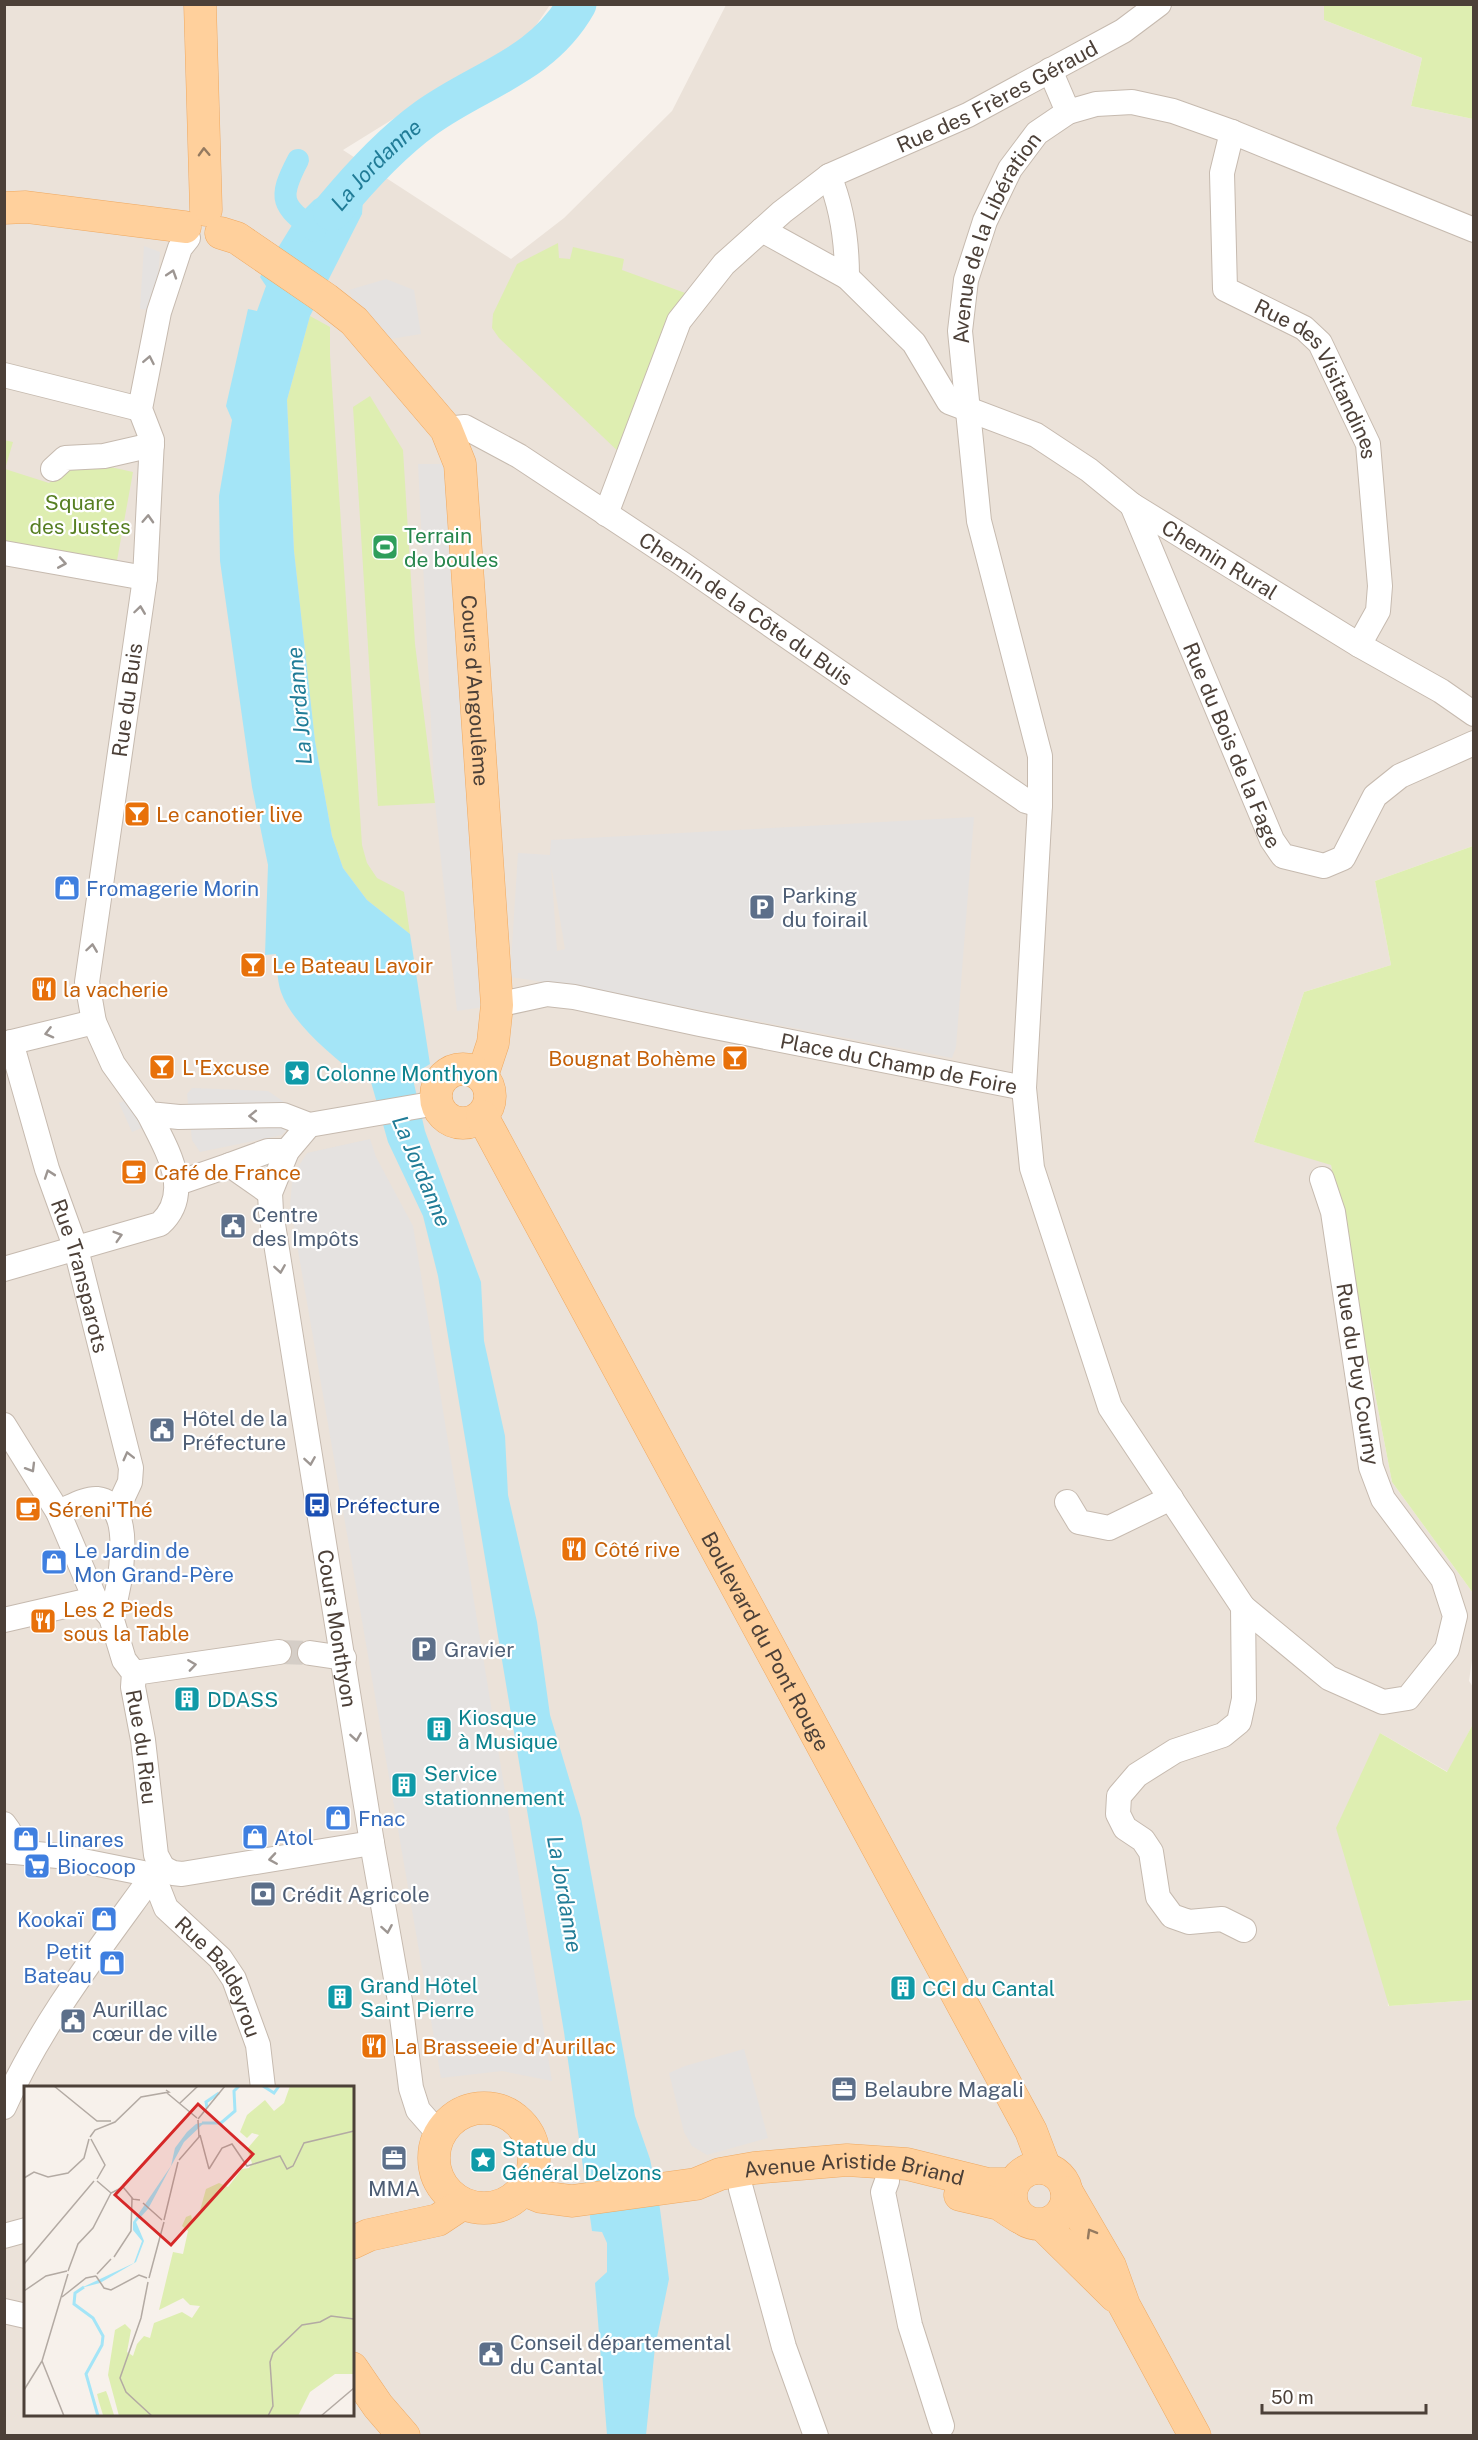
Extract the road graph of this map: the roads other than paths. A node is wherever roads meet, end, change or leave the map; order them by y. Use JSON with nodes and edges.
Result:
{"nodes":[{"id":1,"x":200,"y":4,"type":"edge"},
{"id":2,"x":1159,"y":4,"type":"edge"},
{"id":3,"x":1050,"y":70,"type":"junction"},
{"id":4,"x":1068,"y":112,"type":"junction"},
{"id":5,"x":1232,"y":132,"type":"junction"},
{"id":6,"x":828,"y":176,"type":"junction"},
{"id":7,"x":4,"y":208,"type":"edge"},
{"id":8,"x":200,"y":227,"type":"junction"},
{"id":9,"x":762,"y":230,"type":"junction"},
{"id":10,"x":1473,"y":230,"type":"edge"},
{"id":11,"x":847,"y":277,"type":"junction"},
{"id":12,"x":4,"y":375,"type":"edge"},
{"id":13,"x":967,"y":408,"type":"junction"},
{"id":14,"x":140,"y":409,"type":"junction"},
{"id":15,"x":446,"y":429,"type":"junction"},
{"id":16,"x":152,"y":445,"type":"junction"},
{"id":17,"x":53,"y":469,"type":"dead end"},
{"id":18,"x":1132,"y":505,"type":"junction"},
{"id":19,"x":606,"y":514,"type":"junction"},
{"id":20,"x":4,"y":553,"type":"edge"},
{"id":21,"x":145,"y":578,"type":"junction"},
{"id":22,"x":1359,"y":645,"type":"junction"},
{"id":23,"x":1473,"y":714,"type":"edge"},
{"id":24,"x":1473,"y":743,"type":"edge"},
{"id":25,"x":1040,"y":805,"type":"junction"},
{"id":26,"x":497,"y":1005,"type":"junction"},
{"id":27,"x":94,"y":1022,"type":"junction"},
{"id":28,"x":8,"y":1043,"type":"edge"},
{"id":29,"x":482,"y":1076,"type":"junction"},
{"id":30,"x":1023,"y":1088,"type":"junction"},
{"id":31,"x":430,"y":1104,"type":"junction"},
{"id":32,"x":149,"y":1114,"type":"junction"},
{"id":33,"x":482,"y":1116,"type":"junction"},
{"id":34,"x":309,"y":1125,"type":"junction"},
{"id":35,"x":287,"y":1151,"type":"junction"},
{"id":36,"x":230,"y":1165,"type":"junction"},
{"id":37,"x":1322,"y":1179,"type":"dead end"},
{"id":38,"x":178,"y":1183,"type":"junction"},
{"id":39,"x":270,"y":1193,"type":"junction"},
{"id":40,"x":76,"y":1249,"type":"junction"},
{"id":41,"x":4,"y":1269,"type":"edge"},
{"id":42,"x":4,"y":1425,"type":"edge"},
{"id":43,"x":1171,"y":1498,"type":"junction"},
{"id":44,"x":1067,"y":1502,"type":"dead end"},
{"id":45,"x":58,"y":1512,"type":"junction"},
{"id":46,"x":116,"y":1512,"type":"junction"},
{"id":47,"x":95,"y":1599,"type":"junction"},
{"id":48,"x":1243,"y":1607,"type":"junction"},
{"id":49,"x":111,"y":1617,"type":"junction"},
{"id":50,"x":4,"y":1620,"type":"edge"},
{"id":51,"x":279,"y":1652,"type":"tunnel mouth"},
{"id":52,"x":310,"y":1653,"type":"tunnel mouth"},
{"id":53,"x":344,"y":1658,"type":"junction"},
{"id":54,"x":134,"y":1674,"type":"junction"},
{"id":55,"x":4,"y":1824,"type":"edge"},
{"id":56,"x":372,"y":1843,"type":"junction"},
{"id":57,"x":8,"y":1851,"type":"edge"},
{"id":58,"x":158,"y":1872,"type":"junction"},
{"id":59,"x":1244,"y":1930,"type":"dead end"},
{"id":60,"x":10,"y":2079,"type":"edge"},
{"id":61,"x":263,"y":2086,"type":"edge"},
{"id":62,"x":4,"y":2107,"type":"edge"},
{"id":63,"x":440,"y":2134,"type":"junction"},
{"id":64,"x":856,"y":2160,"type":"junction"},
{"id":65,"x":1045,"y":2168,"type":"junction"},
{"id":66,"x":737,"y":2180,"type":"junction"},
{"id":67,"x":822,"y":2180,"type":"junction"},
{"id":68,"x":887,"y":2181,"type":"junction"},
{"id":69,"x":981,"y":2182,"type":"junction"},
{"id":70,"x":1013,"y":2184,"type":"junction"},
{"id":71,"x":524,"y":2190,"type":"junction"},
{"id":72,"x":1067,"y":2192,"type":"junction"},
{"id":73,"x":452,"y":2194,"type":"junction"},
{"id":74,"x":24,"y":2218,"type":"edge"},
{"id":75,"x":4,"y":2220,"type":"edge"},
{"id":76,"x":1031,"y":2221,"type":"junction"},
{"id":77,"x":354,"y":2223,"type":"edge"},
{"id":78,"x":24,"y":2231,"type":"edge"},
{"id":79,"x":4,"y":2236,"type":"edge"},
{"id":80,"x":354,"y":2242,"type":"edge"},
{"id":81,"x":1124,"y":2305,"type":"junction"},
{"id":82,"x":4,"y":2311,"type":"edge"},
{"id":83,"x":24,"y":2316,"type":"edge"},
{"id":84,"x":354,"y":2371,"type":"edge"},
{"id":85,"x":354,"y":2407,"type":"edge"},
{"id":86,"x":942,"y":2426,"type":"dead end"},
{"id":87,"x":378,"y":2436,"type":"edge"},
{"id":88,"x":404,"y":2436,"type":"edge"},
{"id":89,"x":816,"y":2436,"type":"edge"},
{"id":90,"x":1195,"y":2436,"type":"edge"}],
"edges":[{"from":8,"to":1,"type":"main road","one_way":true},
{"from":2,"to":3,"type":"street","name":"Rue des Frères Géraud"},
{"from":3,"to":4,"type":"street","name":"Rue des Frères Géraud"},
{"from":3,"to":6,"type":"street","name":"Rue des Frères Géraud"},
{"from":4,"to":5,"type":"street","name":"Avenue de la Libération"},
{"from":4,"to":13,"type":"street","name":"Avenue de la Libération"},
{"from":5,"to":10,"type":"street","name":"Avenue de la Libération"},
{"from":5,"to":22,"type":"street","name":"Rue des Visitandines"},
{"from":6,"to":9,"type":"street","name":"Rue des Frères Géraud"},
{"from":6,"to":11,"type":"street"},
{"from":7,"to":8,"type":"main road","name":"Cours d'Angoulême"},
{"from":14,"to":8,"type":"street","name":"Rue du Buis","one_way":true},
{"from":8,"to":15,"type":"main road","name":"Cours d'Angoulême"},
{"from":9,"to":11,"type":"street"},
{"from":9,"to":19,"type":"street","name":"Rue des Frères Géraud"},
{"from":11,"to":13,"type":"street","name":"Chemin Rural"},
{"from":12,"to":14,"type":"street"},
{"from":13,"to":18,"type":"street","name":"Chemin Rural"},
{"from":13,"to":25,"type":"street","name":"Avenue de la Libération"},
{"from":14,"to":16,"type":"street","name":"Rue du Buis"},
{"from":15,"to":19,"type":"street","name":"Chemin de la Côte du Buis"},
{"from":15,"to":26,"type":"main road","name":"Cours d'Angoulême"},
{"from":16,"to":17,"type":"street"},
{"from":21,"to":16,"type":"street","name":"Rue du Buis","one_way":true},
{"from":18,"to":22,"type":"street","name":"Chemin Rural"},
{"from":18,"to":24,"type":"street","name":"Rue du Bois de la Fage"},
{"from":19,"to":25,"type":"street","name":"Chemin de la Côte du Buis"},
{"from":20,"to":21,"type":"street","one_way":true},
{"from":27,"to":21,"type":"street","name":"Rue du Buis","one_way":true},
{"from":22,"to":23,"type":"street","name":"Chemin Rural"},
{"from":25,"to":30,"type":"street","name":"Place du Champ de Foire"},
{"from":26,"to":29,"type":"main road","name":"Cours d'Angoulême"},
{"from":26,"to":30,"type":"street","name":"Place du Champ de Foire"},
{"from":27,"to":28,"type":"street","one_way":true},
{"from":27,"to":32,"type":"street","name":"Rue du Buis"},
{"from":40,"to":28,"type":"street","name":"Rue Transparots","one_way":true},
{"from":29,"to":31,"type":"main road"},
{"from":29,"to":33,"type":"main road"},
{"from":30,"to":43,"type":"street","name":"Rue du Puy Courny"},
{"from":31,"to":33,"type":"main road"},
{"from":31,"to":34,"type":"street"},
{"from":34,"to":32,"type":"street","one_way":true},
{"from":32,"to":38,"type":"street","name":"Rue du Buis"},
{"from":33,"to":65,"type":"main road","name":"Boulevard du Pont Rouge"},
{"from":34,"to":35,"type":"street"},
{"from":35,"to":36,"type":"street"},
{"from":35,"to":39,"type":"street"},
{"from":36,"to":38,"type":"street"},
{"from":36,"to":39,"type":"street"},
{"from":37,"to":48,"type":"street","name":"Rue du Puy Courny"},
{"from":40,"to":38,"type":"street","one_way":true},
{"from":39,"to":53,"type":"street","name":"Cours Monthyon","one_way":true},
{"from":40,"to":41,"type":"street"},
{"from":46,"to":40,"type":"street","name":"Rue Transparots","one_way":true},
{"from":42,"to":45,"type":"street","name":"Rue du Rieu","one_way":true},
{"from":43,"to":44,"type":"street"},
{"from":43,"to":48,"type":"street","name":"Rue du Puy Courny"},
{"from":45,"to":46,"type":"street"},
{"from":45,"to":47,"type":"street","name":"Rue du Rieu"},
{"from":46,"to":49,"type":"street"},
{"from":47,"to":49,"type":"street","name":"Rue du Rieu"},
{"from":47,"to":50,"type":"street"},
{"from":48,"to":59,"type":"street"},
{"from":49,"to":54,"type":"street","name":"Rue du Rieu"},
{"from":54,"to":51,"type":"street","one_way":true},
{"from":52,"to":53,"type":"street"},
{"from":53,"to":56,"type":"street","name":"Cours Monthyon","one_way":true},
{"from":54,"to":58,"type":"street","name":"Rue du Rieu"},
{"from":55,"to":57,"type":"street"},
{"from":56,"to":58,"type":"street","one_way":true},
{"from":56,"to":63,"type":"street","name":"Cours Monthyon","one_way":true},
{"from":57,"to":58,"type":"street"},
{"from":58,"to":60,"type":"street"},
{"from":58,"to":61,"type":"street","name":"Rue Baldeyrou"},
{"from":60,"to":62,"type":"street"},
{"from":63,"to":71,"type":"main road"},
{"from":63,"to":73,"type":"main road"},
{"from":64,"to":66,"type":"main road","name":"Avenue Aristide Briand"},
{"from":64,"to":67,"type":"main road"},
{"from":64,"to":69,"type":"main road","name":"Avenue Aristide Briand"},
{"from":65,"to":70,"type":"main road"},
{"from":65,"to":72,"type":"main road"},
{"from":66,"to":67,"type":"main road","name":"Avenue Aristide Briand"},
{"from":66,"to":71,"type":"main road","name":"Avenue Aristide Briand"},
{"from":66,"to":89,"type":"street"},
{"from":67,"to":68,"type":"main road","name":"Avenue Aristide Briand"},
{"from":68,"to":69,"type":"main road"},
{"from":68,"to":76,"type":"main road","name":"Avenue Aristide Briand"},
{"from":68,"to":86,"type":"street"},
{"from":69,"to":70,"type":"main road","name":"Avenue Aristide Briand"},
{"from":70,"to":76,"type":"main road"},
{"from":71,"to":73,"type":"main road"},
{"from":72,"to":76,"type":"main road"},
{"from":81,"to":72,"type":"main road","name":"Avenue Aristide Briand","one_way":true},
{"from":73,"to":77,"type":"main road"},
{"from":73,"to":80,"type":"main road"},
{"from":74,"to":75,"type":"street"},
{"from":76,"to":81,"type":"main road","name":"Avenue Aristide Briand"},
{"from":78,"to":79,"type":"street"},
{"from":81,"to":90,"type":"main road","name":"Avenue Aristide Briand"},
{"from":82,"to":83,"type":"street"},
{"from":84,"to":88,"type":"main road"},
{"from":85,"to":87,"type":"main road"}]}
